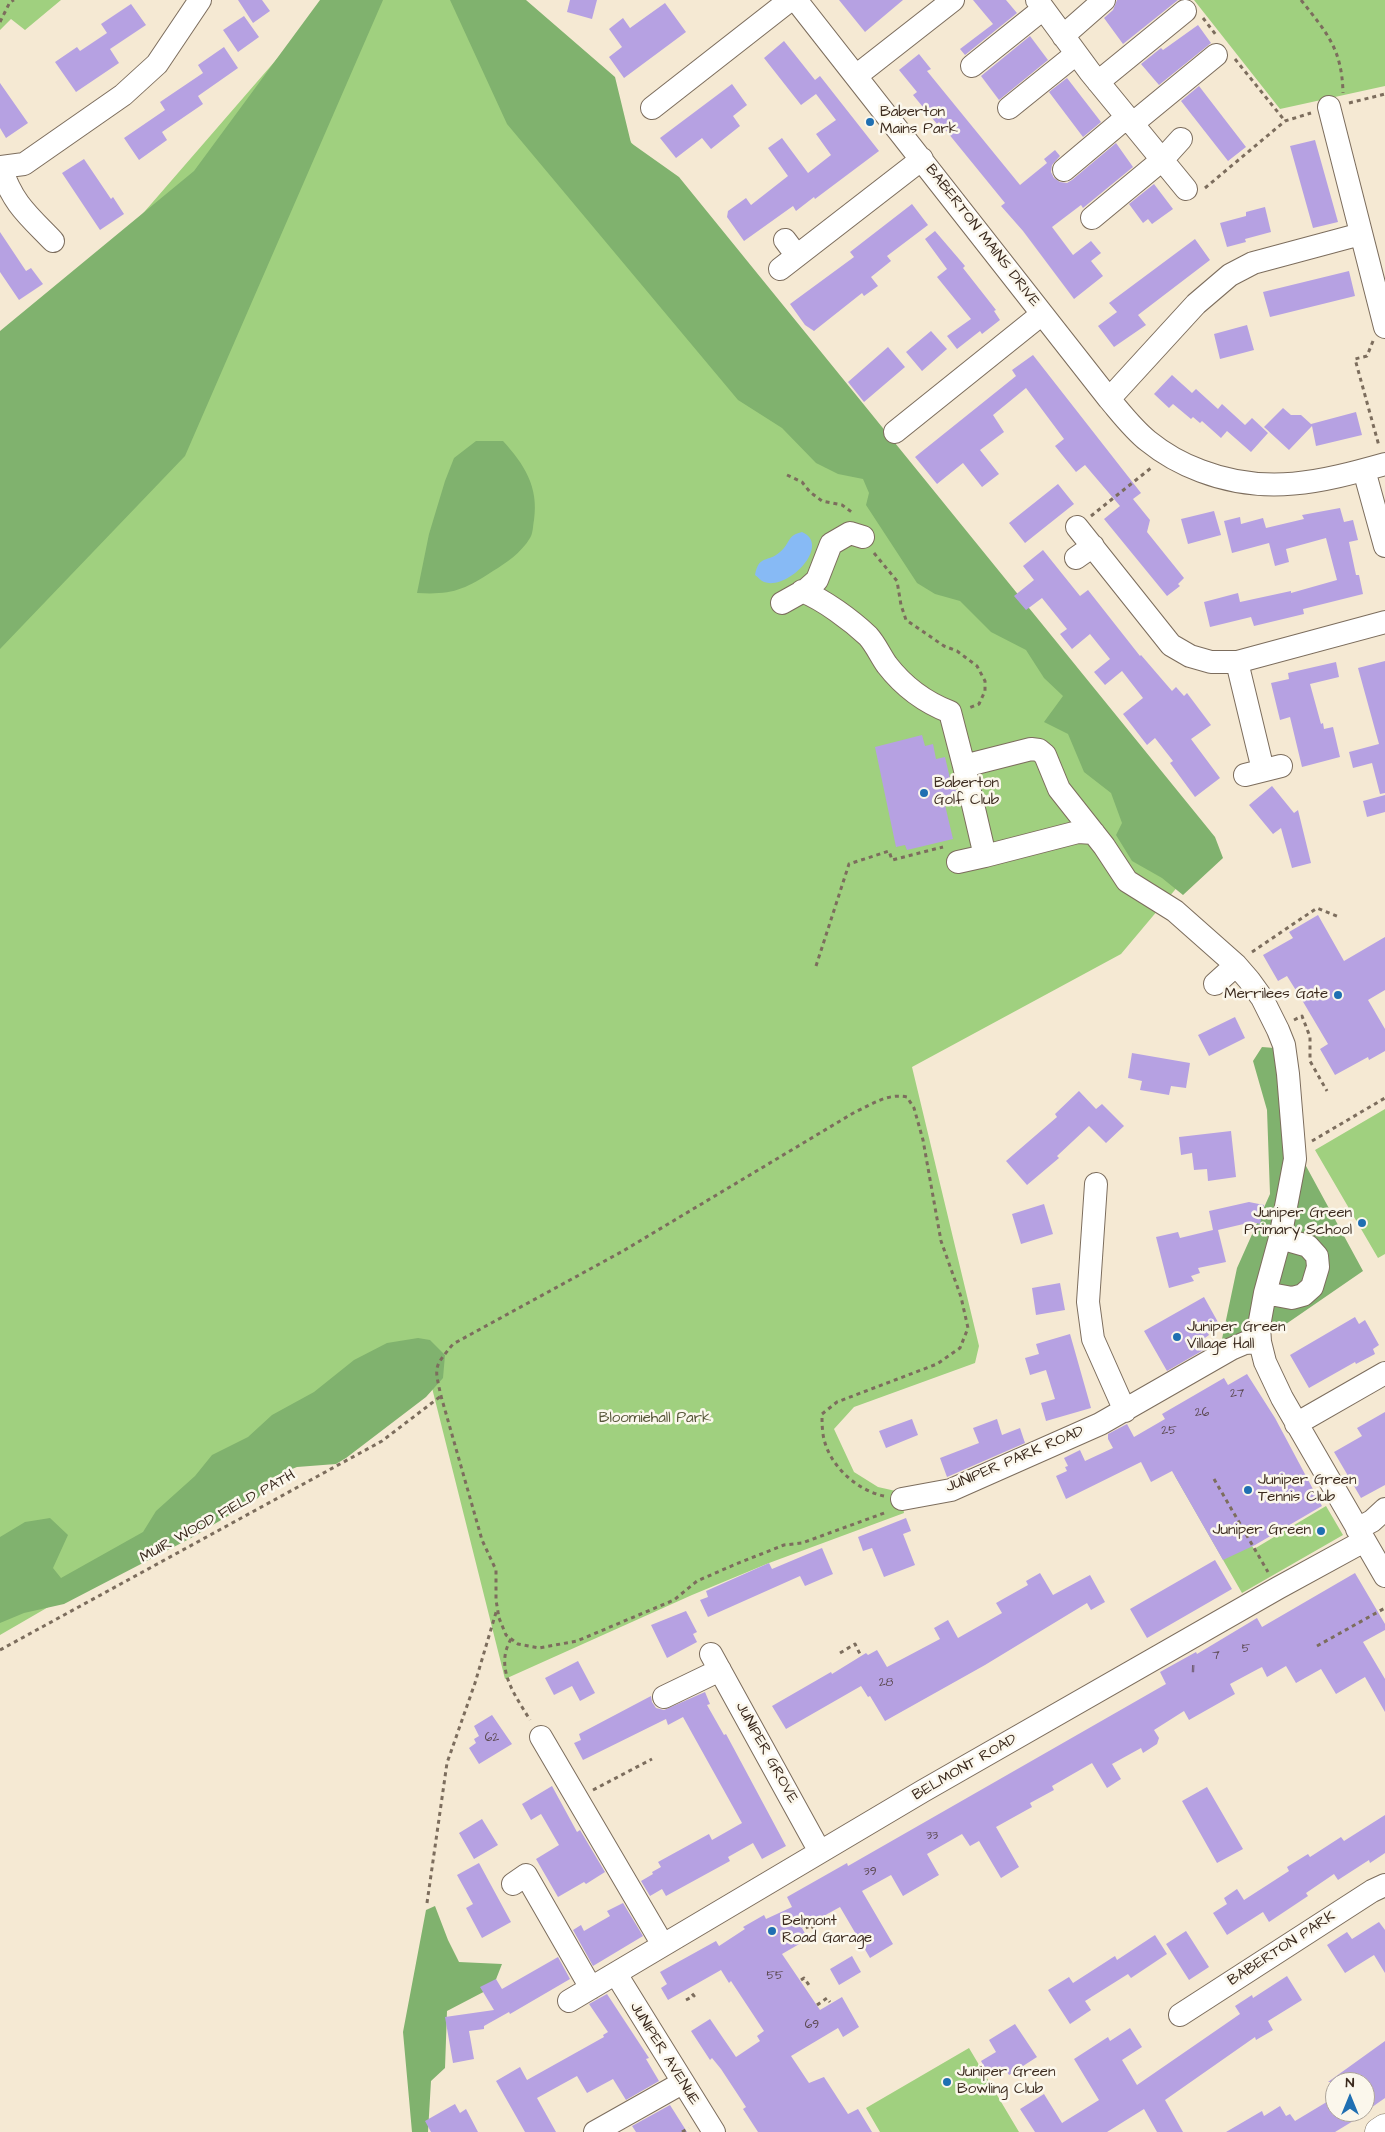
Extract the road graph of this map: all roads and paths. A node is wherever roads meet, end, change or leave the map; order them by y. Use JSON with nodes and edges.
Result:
{"nodes":[{"id":1,"x":14,"y":0,"type":"edge"},
{"id":2,"x":200,"y":0,"type":"edge"},
{"id":3,"x":790,"y":0,"type":"edge"},
{"id":4,"x":796,"y":0,"type":"edge"},
{"id":5,"x":953,"y":0,"type":"edge"},
{"id":6,"x":1104,"y":0,"type":"edge"},
{"id":7,"x":1301,"y":0,"type":"edge"},
{"id":8,"x":1040,"y":5,"type":"edge"},
{"id":9,"x":1185,"y":11,"type":"dead end"},
{"id":10,"x":0,"y":22,"type":"edge"},
{"id":11,"x":1063,"y":36,"type":"junction"},
{"id":12,"x":1076,"y":54,"type":"junction"},
{"id":13,"x":1216,"y":55,"type":"dead end"},
{"id":14,"x":972,"y":66,"type":"dead end"},
{"id":15,"x":856,"y":76,"type":"junction"},
{"id":16,"x":1098,"y":82,"type":"junction"},
{"id":17,"x":1385,"y":94,"type":"edge"},
{"id":18,"x":657,"y":97,"type":"dead end"},
{"id":19,"x":1336,"y":106,"type":"junction"},
{"id":20,"x":1009,"y":108,"type":"dead end"},
{"id":21,"x":1130,"y":121,"type":"junction"},
{"id":22,"x":1182,"y":139,"type":"dead end"},
{"id":23,"x":922,"y":158,"type":"junction"},
{"id":24,"x":1162,"y":160,"type":"junction"},
{"id":25,"x":1,"y":168,"type":"edge"},
{"id":26,"x":1064,"y":170,"type":"dead end"},
{"id":27,"x":1186,"y":190,"type":"joint"},
{"id":28,"x":1092,"y":218,"type":"dead end"},
{"id":29,"x":1361,"y":234,"type":"junction"},
{"id":30,"x":53,"y":241,"type":"dead end"},
{"id":31,"x":787,"y":255,"type":"dead end"},
{"id":32,"x":1042,"y":314,"type":"junction"},
{"id":33,"x":1379,"y":324,"type":"edge"},
{"id":34,"x":1109,"y":399,"type":"junction"},
{"id":35,"x":902,"y":418,"type":"dead end"},
{"id":36,"x":1167,"y":455,"type":"junction"},
{"id":37,"x":1378,"y":466,"type":"edge"},
{"id":38,"x":787,"y":475,"type":"dead end"},
{"id":39,"x":1077,"y":527,"type":"joint"},
{"id":40,"x":863,"y":537,"type":"junction"},
{"id":41,"x":1385,"y":546,"type":"edge"},
{"id":42,"x":812,"y":590,"type":"junction"},
{"id":43,"x":782,"y":603,"type":"dead end"},
{"id":44,"x":1385,"y":622,"type":"edge"},
{"id":45,"x":1237,"y":662,"type":"junction"},
{"id":46,"x":950,"y":712,"type":"junction"},
{"id":47,"x":964,"y":766,"type":"junction"},
{"id":48,"x":1263,"y":770,"type":"dead end"},
{"id":49,"x":1094,"y":833,"type":"junction"},
{"id":50,"x":985,"y":856,"type":"junction"},
{"id":51,"x":958,"y":862,"type":"joint"},
{"id":52,"x":1339,"y":917,"type":"dead end"},
{"id":53,"x":1236,"y":965,"type":"junction"},
{"id":54,"x":816,"y":966,"type":"dead end"},
{"id":55,"x":1216,"y":984,"type":"dead end"},
{"id":56,"x":1302,"y":1016,"type":"dead end"},
{"id":57,"x":1328,"y":1091,"type":"dead end"},
{"id":58,"x":1385,"y":1098,"type":"edge"},
{"id":59,"x":1295,"y":1146,"type":"junction"},
{"id":60,"x":1096,"y":1184,"type":"dead end"},
{"id":61,"x":1280,"y":1238,"type":"junction"},
{"id":62,"x":1265,"y":1293,"type":"junction"},
{"id":63,"x":1260,"y":1342,"type":"junction"},
{"id":64,"x":1385,"y":1373,"type":"edge"},
{"id":65,"x":441,"y":1396,"type":"junction"},
{"id":66,"x":1126,"y":1410,"type":"junction"},
{"id":67,"x":1296,"y":1424,"type":"junction"},
{"id":68,"x":1214,"y":1479,"type":"dead end"},
{"id":69,"x":897,"y":1498,"type":"junction"},
{"id":70,"x":1385,"y":1510,"type":"edge"},
{"id":71,"x":1361,"y":1535,"type":"junction"},
{"id":72,"x":1268,"y":1570,"type":"dead end"},
{"id":73,"x":1385,"y":1576,"type":"edge"},
{"id":74,"x":498,"y":1608,"type":"junction"},
{"id":75,"x":1385,"y":1608,"type":"edge"},
{"id":76,"x":511,"y":1639,"type":"junction"},
{"id":77,"x":1317,"y":1646,"type":"dead end"},
{"id":78,"x":0,"y":1650,"type":"edge"},
{"id":79,"x":840,"y":1653,"type":"dead end"},
{"id":80,"x":860,"y":1654,"type":"dead end"},
{"id":81,"x":664,"y":1697,"type":"dead end"},
{"id":82,"x":541,"y":1737,"type":"joint"},
{"id":83,"x":652,"y":1759,"type":"dead end"},
{"id":84,"x":577,"y":1798,"type":"junction"},
{"id":85,"x":820,"y":1852,"type":"junction"},
{"id":86,"x":513,"y":1884,"type":"dead end"},
{"id":87,"x":1385,"y":1885,"type":"edge"},
{"id":88,"x":427,"y":1903,"type":"dead end"},
{"id":89,"x":806,"y":1925,"type":"dead end"},
{"id":90,"x":815,"y":1926,"type":"dead end"},
{"id":91,"x":663,"y":1945,"type":"junction"},
{"id":92,"x":616,"y":1974,"type":"junction"},
{"id":93,"x":801,"y":1980,"type":"dead end"},
{"id":94,"x":809,"y":1985,"type":"dead end"},
{"id":95,"x":591,"y":1988,"type":"junction"},
{"id":96,"x":690,"y":1991,"type":"dead end"},
{"id":97,"x":686,"y":2000,"type":"dead end"},
{"id":98,"x":569,"y":2001,"type":"dead end"},
{"id":99,"x":830,"y":2002,"type":"dead end"},
{"id":100,"x":817,"y":2005,"type":"dead end"},
{"id":101,"x":1180,"y":2015,"type":"dead end"},
{"id":102,"x":682,"y":2083,"type":"junction"},
{"id":103,"x":1385,"y":2128,"type":"edge"},
{"id":104,"x":595,"y":2132,"type":"edge"},
{"id":105,"x":714,"y":2132,"type":"edge"},
{"id":106,"x":1378,"y":2132,"type":"edge"}],
"edges":[{"from":1,"to":10,"type":"path"},
{"from":2,"to":25,"type":"street"},
{"from":3,"to":18,"type":"street"},
{"from":4,"to":15,"type":"street","name":"BABERTON MAINS DRIVE"},
{"from":5,"to":15,"type":"street"},
{"from":6,"to":11,"type":"street"},
{"from":7,"to":19,"type":"path"},
{"from":8,"to":11,"type":"street"},
{"from":8,"to":14,"type":"street"},
{"from":9,"to":16,"type":"street"},
{"from":11,"to":12,"type":"street"},
{"from":12,"to":16,"type":"street"},
{"from":12,"to":20,"type":"street"},
{"from":13,"to":21,"type":"street"},
{"from":15,"to":23,"type":"street","name":"BABERTON MAINS DRIVE"},
{"from":16,"to":21,"type":"street"},
{"from":17,"to":19,"type":"path"},
{"from":19,"to":27,"type":"path"},
{"from":19,"to":29,"type":"street"},
{"from":21,"to":24,"type":"street"},
{"from":21,"to":26,"type":"street"},
{"from":22,"to":24,"type":"street"},
{"from":23,"to":31,"type":"street","name":"BABERTON MAINS DRIVE"},
{"from":23,"to":32,"type":"street","name":"BABERTON MAINS DRIVE"},
{"from":24,"to":27,"type":"street"},
{"from":24,"to":28,"type":"street"},
{"from":25,"to":30,"type":"street"},
{"from":29,"to":33,"type":"street"},
{"from":29,"to":34,"type":"street"},
{"from":32,"to":34,"type":"street","name":"BABERTON MAINS DRIVE"},
{"from":32,"to":35,"type":"street","name":"BABERTON MAINS DRIVE"},
{"from":33,"to":37,"type":"path"},
{"from":34,"to":36,"type":"street","name":"BABERTON MAINS DRIVE"},
{"from":36,"to":37,"type":"street","name":"BABERTON MAINS DRIVE"},
{"from":36,"to":39,"type":"path"},
{"from":37,"to":41,"type":"street"},
{"from":38,"to":40,"type":"path"},
{"from":39,"to":45,"type":"street"},
{"from":40,"to":42,"type":"street"},
{"from":40,"to":46,"type":"path"},
{"from":42,"to":43,"type":"street"},
{"from":42,"to":46,"type":"street"},
{"from":44,"to":45,"type":"street"},
{"from":45,"to":48,"type":"street"},
{"from":46,"to":47,"type":"street"},
{"from":47,"to":49,"type":"street"},
{"from":47,"to":50,"type":"street"},
{"from":49,"to":50,"type":"street"},
{"from":49,"to":53,"type":"street"},
{"from":50,"to":51,"type":"street"},
{"from":51,"to":54,"type":"path"},
{"from":52,"to":53,"type":"path"},
{"from":53,"to":55,"type":"street"},
{"from":53,"to":59,"type":"street"},
{"from":56,"to":57,"type":"path"},
{"from":58,"to":59,"type":"path"},
{"from":59,"to":61,"type":"street"},
{"from":60,"to":66,"type":"street"},
{"from":61,"to":62,"type":"street"},
{"from":61,"to":62,"type":"street"},
{"from":62,"to":63,"type":"street"},
{"from":63,"to":66,"type":"street","name":"JUNIPER PARK ROAD"},
{"from":63,"to":67,"type":"street"},
{"from":64,"to":67,"type":"street"},
{"from":65,"to":69,"type":"path"},
{"from":65,"to":74,"type":"path"},
{"from":65,"to":78,"type":"path","name":"MUIR WOOD FIELD PATH"},
{"from":66,"to":69,"type":"street","name":"JUNIPER PARK ROAD"},
{"from":67,"to":71,"type":"street"},
{"from":68,"to":72,"type":"path"},
{"from":69,"to":76,"type":"path"},
{"from":70,"to":71,"type":"street","name":"BELMONT ROAD"},
{"from":71,"to":73,"type":"street"},
{"from":71,"to":85,"type":"street","name":"BELMONT ROAD"},
{"from":74,"to":76,"type":"path"},
{"from":74,"to":88,"type":"path"},
{"from":75,"to":77,"type":"path"},
{"from":76,"to":82,"type":"path"},
{"from":79,"to":80,"type":"path"},
{"from":81,"to":85,"type":"street","name":"JUNIPER GROVE"},
{"from":82,"to":84,"type":"street"},
{"from":83,"to":84,"type":"path"},
{"from":84,"to":91,"type":"street"},
{"from":85,"to":91,"type":"street","name":"BELMONT ROAD"},
{"from":86,"to":95,"type":"street"},
{"from":87,"to":101,"type":"street","name":"BABERTON PARK"},
{"from":89,"to":90,"type":"path"},
{"from":91,"to":92,"type":"street","name":"BELMONT ROAD"},
{"from":92,"to":95,"type":"street","name":"BELMONT ROAD"},
{"from":92,"to":102,"type":"street","name":"JUNIPER AVENUE"},
{"from":93,"to":94,"type":"path"},
{"from":95,"to":98,"type":"street","name":"BELMONT ROAD"},
{"from":96,"to":97,"type":"path"},
{"from":99,"to":100,"type":"path"},
{"from":102,"to":104,"type":"street"},
{"from":102,"to":105,"type":"street","name":"JUNIPER AVENUE"},
{"from":103,"to":106,"type":"main road"}]}
